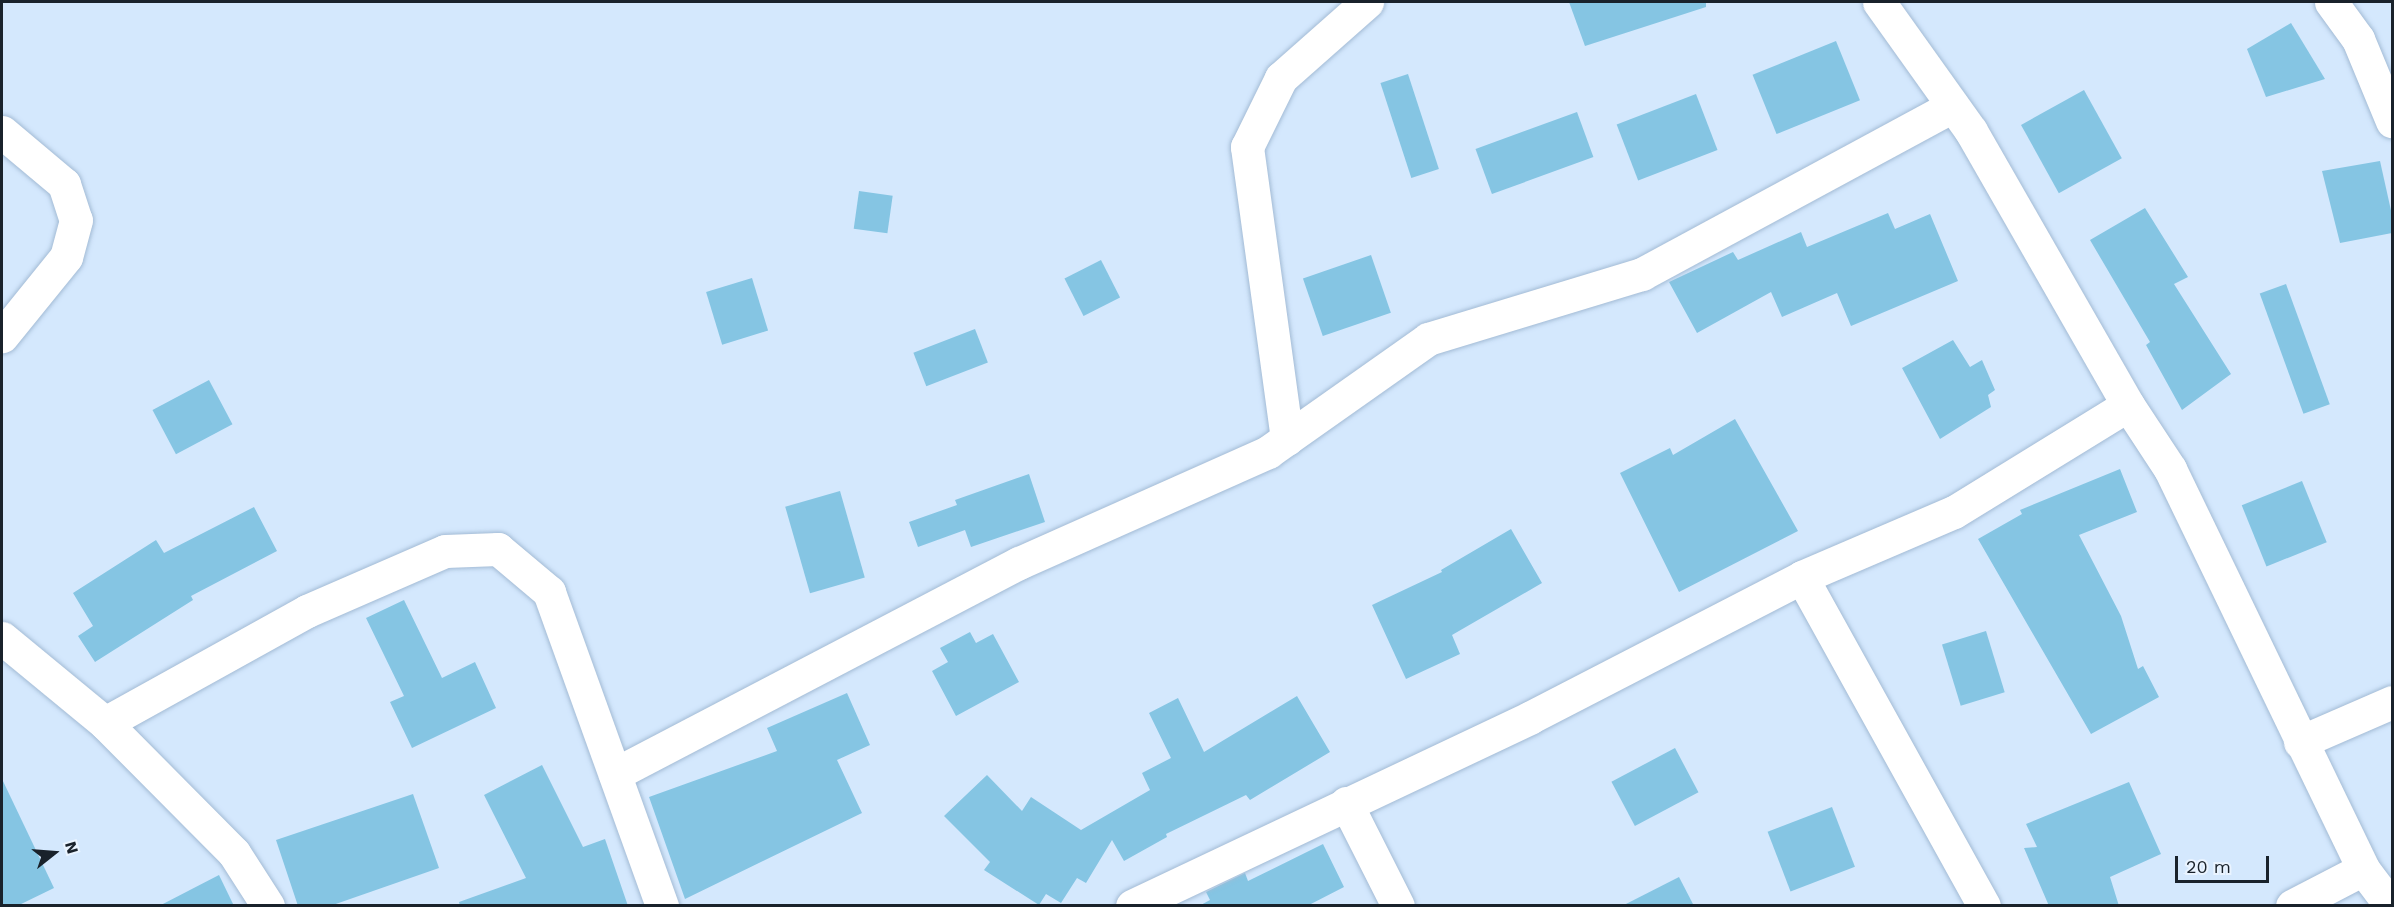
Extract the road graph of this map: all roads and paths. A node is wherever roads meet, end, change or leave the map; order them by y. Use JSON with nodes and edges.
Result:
{"nodes":[{"id":1,"x":1367,"y":2,"type":"edge"},
{"id":2,"x":1879,"y":2,"type":"edge"},
{"id":3,"x":2331,"y":2,"type":"edge"},
{"id":4,"x":1953,"y":106,"type":"junction"},
{"id":5,"x":2392,"y":121,"type":"edge"},
{"id":6,"x":2,"y":132,"type":"edge"},
{"id":7,"x":2,"y":336,"type":"edge"},
{"id":8,"x":2128,"y":405,"type":"junction"},
{"id":9,"x":1287,"y":439,"type":"junction"},
{"id":10,"x":1802,"y":577,"type":"junction"},
{"id":11,"x":2,"y":638,"type":"edge"},
{"id":12,"x":2392,"y":702,"type":"edge"},
{"id":13,"x":105,"y":723,"type":"junction"},
{"id":14,"x":2300,"y":742,"type":"junction"},
{"id":15,"x":615,"y":774,"type":"junction"},
{"id":16,"x":1346,"y":803,"type":"junction"},
{"id":17,"x":2363,"y":869,"type":"junction"},
{"id":18,"x":268,"y":906,"type":"edge"},
{"id":19,"x":662,"y":906,"type":"edge"},
{"id":20,"x":1132,"y":906,"type":"edge"},
{"id":21,"x":1398,"y":906,"type":"edge"},
{"id":22,"x":1984,"y":906,"type":"edge"},
{"id":23,"x":2292,"y":906,"type":"edge"},
{"id":24,"x":2391,"y":906,"type":"edge"}],
"edges":[{"from":1,"to":9,"type":"street"},
{"from":2,"to":4,"type":"street"},
{"from":3,"to":5,"type":"street"},
{"from":4,"to":8,"type":"street"},
{"from":4,"to":9,"type":"street"},
{"from":6,"to":7,"type":"street"},
{"from":8,"to":10,"type":"street"},
{"from":8,"to":14,"type":"street"},
{"from":9,"to":15,"type":"street"},
{"from":10,"to":16,"type":"street"},
{"from":10,"to":22,"type":"street"},
{"from":11,"to":13,"type":"street"},
{"from":12,"to":14,"type":"street"},
{"from":13,"to":15,"type":"street"},
{"from":13,"to":18,"type":"street"},
{"from":14,"to":17,"type":"street"},
{"from":15,"to":19,"type":"street"},
{"from":16,"to":20,"type":"street"},
{"from":16,"to":21,"type":"street"},
{"from":17,"to":23,"type":"street"},
{"from":17,"to":24,"type":"street"}]}
